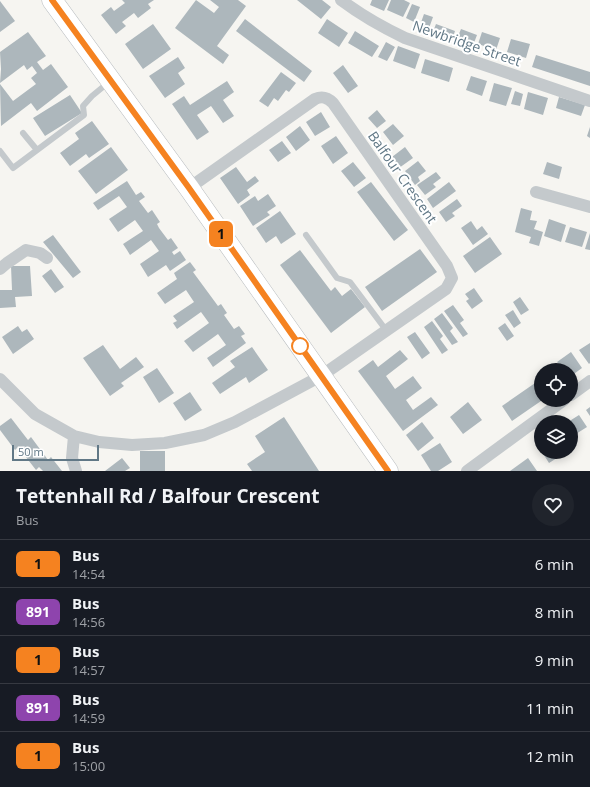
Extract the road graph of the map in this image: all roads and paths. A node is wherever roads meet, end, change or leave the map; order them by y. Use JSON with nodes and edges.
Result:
{"nodes":[{"id":1,"x":52,"y":0,"type":"edge"},
{"id":2,"x":341,"y":0,"type":"edge"},
{"id":3,"x":111,"y":81,"type":"junction"},
{"id":4,"x":590,"y":101,"type":"edge"},
{"id":5,"x":23,"y":133,"type":"dead end"},
{"id":6,"x":37,"y":150,"type":"junction"},
{"id":7,"x":0,"y":151,"type":"edge"},
{"id":8,"x":189,"y":188,"type":"junction"},
{"id":9,"x":536,"y":192,"type":"dead end"},
{"id":10,"x":590,"y":207,"type":"edge"},
{"id":11,"x":306,"y":235,"type":"dead end"},
{"id":12,"x":47,"y":258,"type":"dead end"},
{"id":13,"x":0,"y":269,"type":"edge"},
{"id":14,"x":386,"y":330,"type":"junction"},
{"id":15,"x":321,"y":376,"type":"junction"},
{"id":16,"x":0,"y":379,"type":"edge"},
{"id":17,"x":590,"y":381,"type":"edge"},
{"id":18,"x":578,"y":390,"type":"edge"},
{"id":19,"x":554,"y":407,"type":"edge"},
{"id":20,"x":74,"y":436,"type":"junction"},
{"id":21,"x":76,"y":471,"type":"edge"},
{"id":22,"x":388,"y":471,"type":"edge"},
{"id":23,"x":467,"y":471,"type":"edge"}],
"edges":[{"from":1,"to":3,"type":"highway"},
{"from":2,"to":4,"type":"street","name":"Newbridge Street"},
{"from":3,"to":6,"type":"lane"},
{"from":3,"to":8,"type":"highway"},
{"from":5,"to":6,"type":"lane"},
{"from":6,"to":7,"type":"lane"},
{"from":8,"to":14,"type":"street","name":"Balfour Crescent"},
{"from":8,"to":15,"type":"highway"},
{"from":9,"to":10,"type":"street"},
{"from":11,"to":14,"type":"lane"},
{"from":12,"to":13,"type":"street"},
{"from":14,"to":15,"type":"street","name":"Balfour Crescent"},
{"from":15,"to":20,"type":"street","name":"Balfour Crescent"},
{"from":15,"to":22,"type":"highway"},
{"from":16,"to":20,"type":"street","name":"Balfour Crescent"},
{"from":17,"to":18,"type":"street"},
{"from":19,"to":23,"type":"street"},
{"from":20,"to":21,"type":"street"}]}
